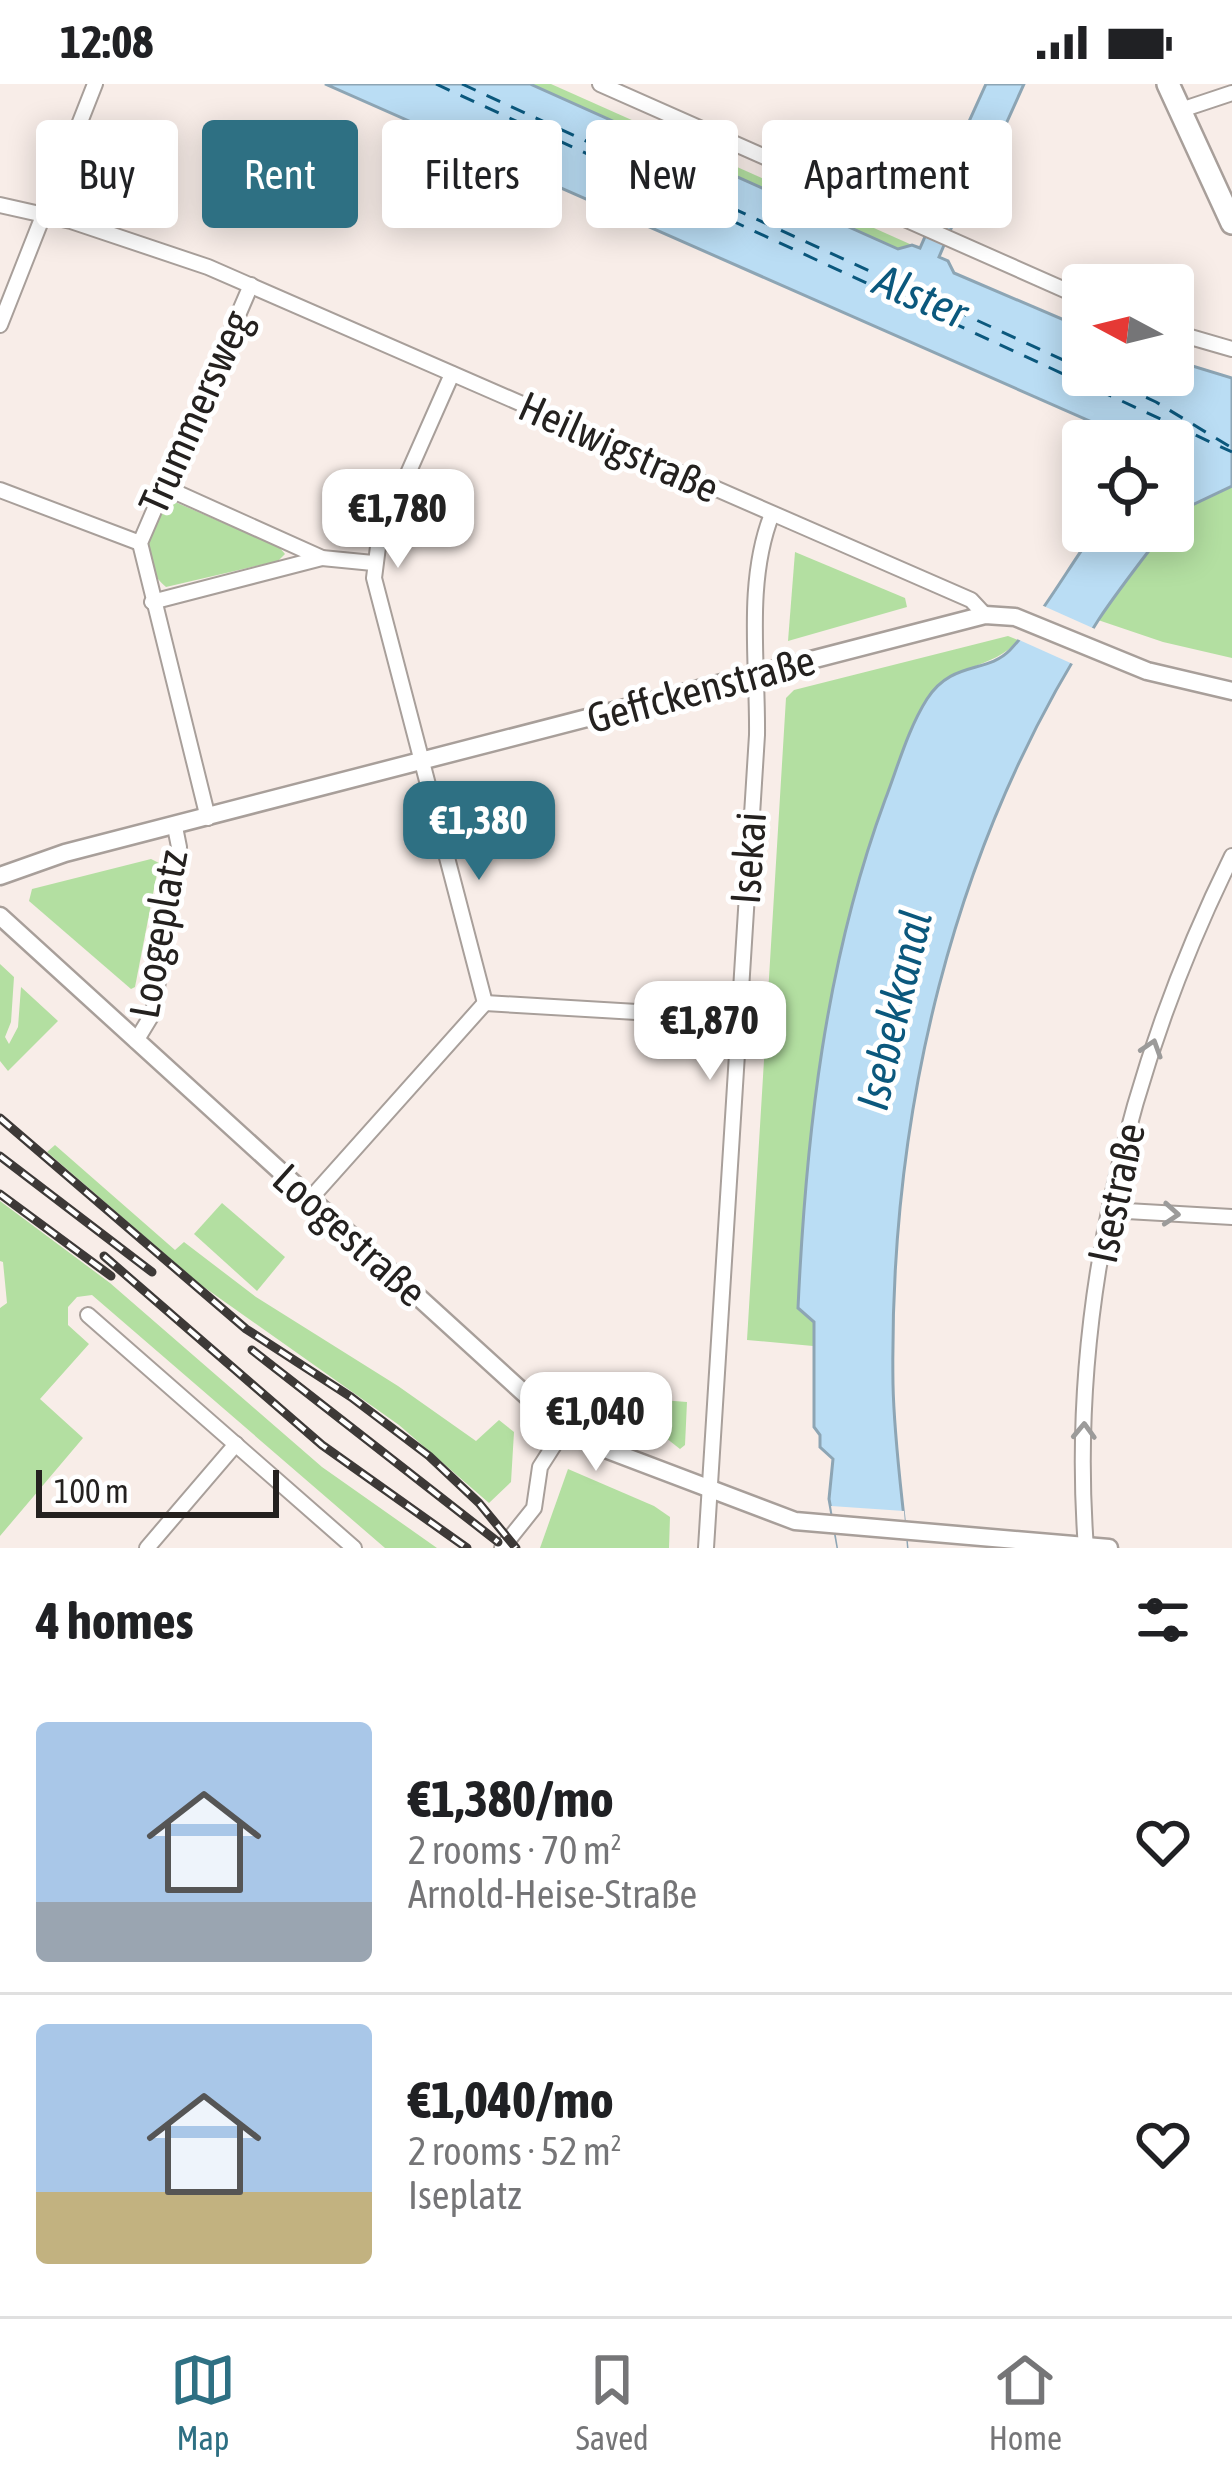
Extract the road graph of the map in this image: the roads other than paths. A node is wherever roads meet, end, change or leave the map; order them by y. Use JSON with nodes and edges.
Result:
{"nodes":[{"id":1,"x":95,"y":84,"type":"edge"},
{"id":2,"x":599,"y":84,"type":"edge"},
{"id":3,"x":1168,"y":84,"type":"edge"},
{"id":4,"x":1232,"y":93,"type":"edge"},
{"id":5,"x":1181,"y":110,"type":"junction"},
{"id":6,"x":81,"y":120,"type":"edge"},
{"id":7,"x":0,"y":205,"type":"edge"},
{"id":8,"x":36,"y":213,"type":"edge"},
{"id":9,"x":1232,"y":223,"type":"edge"},
{"id":10,"x":38,"y":228,"type":"edge"},
{"id":11,"x":89,"y":228,"type":"edge"},
{"id":12,"x":251,"y":285,"type":"junction"},
{"id":13,"x":1062,"y":289,"type":"edge"},
{"id":14,"x":0,"y":325,"type":"edge"},
{"id":15,"x":1194,"y":338,"type":"edge"},
{"id":16,"x":1232,"y":349,"type":"edge"},
{"id":17,"x":452,"y":374,"type":"junction"},
{"id":18,"x":162,"y":486,"type":"junction"},
{"id":19,"x":0,"y":490,"type":"edge"},
{"id":20,"x":772,"y":514,"type":"junction"},
{"id":21,"x":140,"y":544,"type":"junction"},
{"id":22,"x":322,"y":558,"type":"junction"},
{"id":23,"x":373,"y":563,"type":"junction"},
{"id":24,"x":152,"y":602,"type":"junction"},
{"id":25,"x":985,"y":615,"type":"junction"},
{"id":26,"x":756,"y":675,"type":"junction"},
{"id":27,"x":1232,"y":691,"type":"edge"},
{"id":28,"x":422,"y":762,"type":"junction"},
{"id":29,"x":208,"y":818,"type":"junction"},
{"id":30,"x":175,"y":827,"type":"junction"},
{"id":31,"x":1232,"y":856,"type":"edge"},
{"id":32,"x":0,"y":876,"type":"edge"},
{"id":33,"x":0,"y":916,"type":"edge"},
{"id":34,"x":0,"y":929,"type":"edge"},
{"id":35,"x":29,"y":946,"type":"junction"},
{"id":36,"x":485,"y":1003,"type":"junction"},
{"id":37,"x":737,"y":1018,"type":"junction"},
{"id":38,"x":136,"y":1041,"type":"junction"},
{"id":39,"x":310,"y":1199,"type":"junction"},
{"id":40,"x":1109,"y":1210,"type":"junction"},
{"id":41,"x":1232,"y":1217,"type":"edge"},
{"id":42,"x":88,"y":1315,"type":"dead end"},
{"id":43,"x":565,"y":1428,"type":"junction"},
{"id":44,"x":236,"y":1444,"type":"junction"},
{"id":45,"x":711,"y":1491,"type":"junction"},
{"id":46,"x":1086,"y":1547,"type":"edge"},
{"id":47,"x":147,"y":1548,"type":"edge"},
{"id":48,"x":355,"y":1548,"type":"edge"},
{"id":49,"x":502,"y":1548,"type":"edge"},
{"id":50,"x":706,"y":1548,"type":"edge"},
{"id":51,"x":1109,"y":1548,"type":"edge"}],
"edges":[{"from":1,"to":6,"type":"street"},
{"from":2,"to":13,"type":"street"},
{"from":3,"to":5,"type":"main road"},
{"from":4,"to":5,"type":"street"},
{"from":5,"to":9,"type":"main road"},
{"from":7,"to":8,"type":"street","name":"Heilwigstraße"},
{"from":10,"to":14,"type":"street"},
{"from":11,"to":12,"type":"street","name":"Heilwigstraße"},
{"from":12,"to":17,"type":"street","name":"Heilwigstraße"},
{"from":12,"to":18,"type":"street","name":"Trummersweg"},
{"from":15,"to":16,"type":"street"},
{"from":17,"to":20,"type":"street","name":"Heilwigstraße"},
{"from":17,"to":23,"type":"street"},
{"from":18,"to":21,"type":"street","name":"Trummersweg"},
{"from":18,"to":22,"type":"street"},
{"from":19,"to":21,"type":"street"},
{"from":20,"to":25,"type":"street","name":"Heilwigstraße"},
{"from":20,"to":26,"type":"street","name":"Isekai"},
{"from":21,"to":24,"type":"street","name":"Trummersweg"},
{"from":22,"to":23,"type":"street"},
{"from":22,"to":24,"type":"street"},
{"from":23,"to":28,"type":"street"},
{"from":24,"to":29,"type":"street","name":"Trummersweg"},
{"from":25,"to":26,"type":"street","name":"Geffckenstraße"},
{"from":25,"to":27,"type":"street","name":"Heilwigstraße"},
{"from":26,"to":28,"type":"street","name":"Geffckenstraße"},
{"from":26,"to":37,"type":"street","name":"Isekai"},
{"from":28,"to":29,"type":"street","name":"Geffckenstraße"},
{"from":28,"to":36,"type":"street"},
{"from":29,"to":30,"type":"street","name":"Loogeplatz"},
{"from":30,"to":32,"type":"street","name":"Loogeplatz"},
{"from":30,"to":38,"type":"street","name":"Loogeplatz"},
{"from":40,"to":31,"type":"street","name":"Isestraße","one_way":true},
{"from":33,"to":35,"type":"street","name":"Loogeplatz"},
{"from":34,"to":35,"type":"street","name":"Loogeplatz"},
{"from":35,"to":38,"type":"street","name":"Loogeplatz"},
{"from":36,"to":37,"type":"street"},
{"from":36,"to":39,"type":"street"},
{"from":37,"to":45,"type":"street","name":"Isekai"},
{"from":38,"to":39,"type":"street","name":"Loogestraße"},
{"from":39,"to":43,"type":"street","name":"Loogestraße"},
{"from":40,"to":41,"type":"street","one_way":true},
{"from":46,"to":40,"type":"street","name":"Isestraße","one_way":true},
{"from":42,"to":44,"type":"street"},
{"from":43,"to":45,"type":"street","name":"Loogestraße"},
{"from":43,"to":49,"type":"street"},
{"from":44,"to":47,"type":"street"},
{"from":44,"to":48,"type":"street"},
{"from":45,"to":46,"type":"street","name":"Loogestraße"},
{"from":45,"to":50,"type":"street","name":"Isekai"},
{"from":46,"to":51,"type":"street","name":"Loogestraße"}]}
